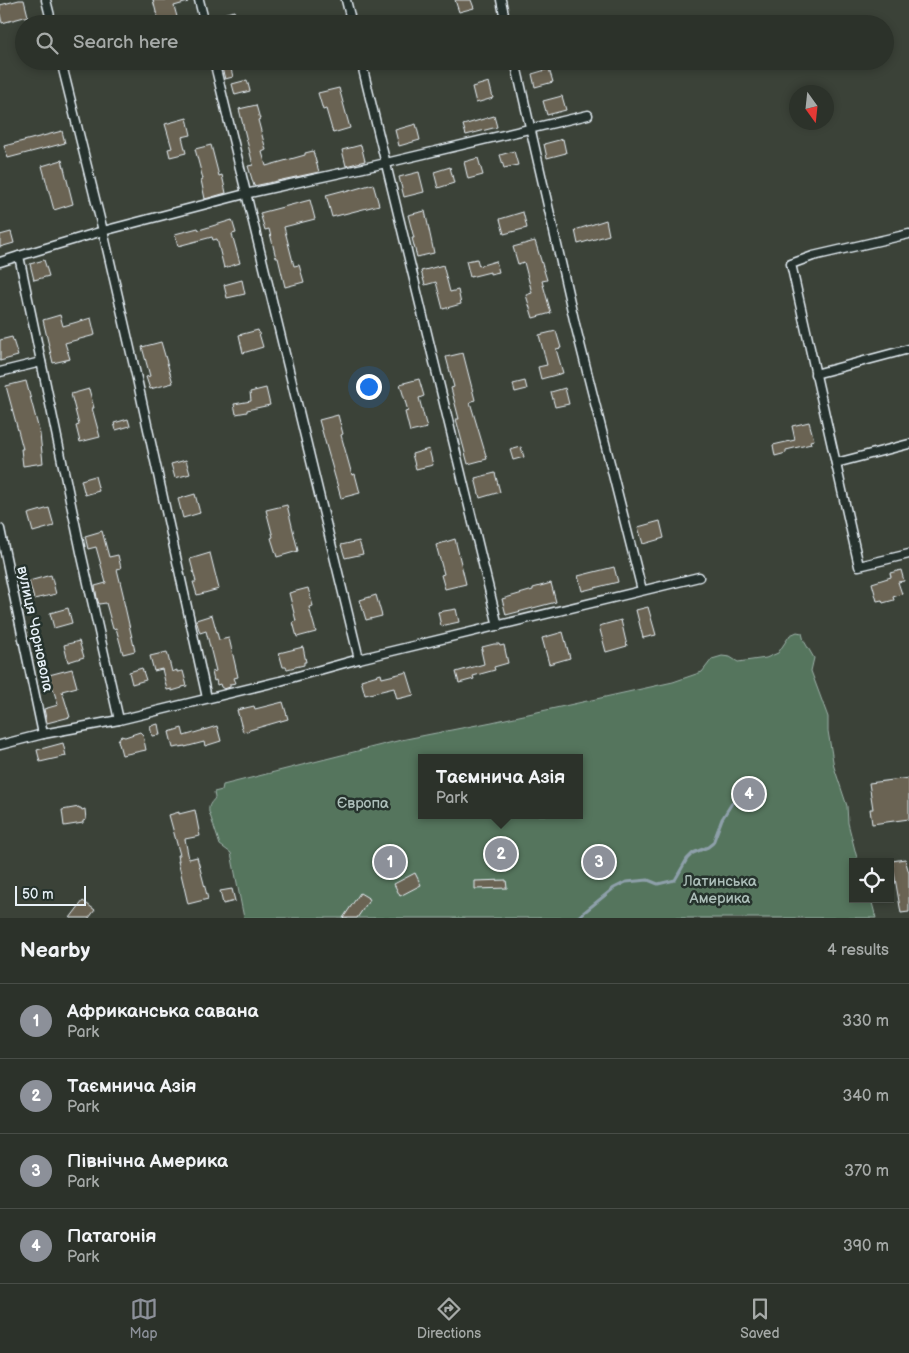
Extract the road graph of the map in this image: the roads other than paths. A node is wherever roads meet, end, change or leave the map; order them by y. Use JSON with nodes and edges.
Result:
{"nodes":[{"id":1,"x":46,"y":0,"type":"edge"},
{"id":2,"x":199,"y":0,"type":"edge"},
{"id":3,"x":346,"y":0,"type":"edge"},
{"id":4,"x":501,"y":0,"type":"edge"},
{"id":5,"x":50,"y":15,"type":"edge"},
{"id":6,"x":203,"y":15,"type":"edge"},
{"id":7,"x":350,"y":15,"type":"edge"},
{"id":8,"x":504,"y":15,"type":"edge"},
{"id":9,"x":63,"y":70,"type":"edge"},
{"id":10,"x":216,"y":70,"type":"edge"},
{"id":11,"x":364,"y":70,"type":"edge"},
{"id":12,"x":517,"y":70,"type":"edge"},
{"id":13,"x":588,"y":115,"type":"dead end"},
{"id":14,"x":530,"y":128,"type":"junction"},
{"id":15,"x":386,"y":163,"type":"junction"},
{"id":16,"x":245,"y":194,"type":"junction"},
{"id":17,"x":103,"y":230,"type":"junction"},
{"id":18,"x":909,"y":234,"type":"edge"},
{"id":19,"x":19,"y":256,"type":"junction"},
{"id":20,"x":0,"y":262,"type":"edge"},
{"id":21,"x":909,"y":350,"type":"edge"},
{"id":22,"x":41,"y":362,"type":"junction"},
{"id":23,"x":0,"y":372,"type":"edge"},
{"id":24,"x":815,"y":374,"type":"junction"},
{"id":25,"x":909,"y":444,"type":"edge"},
{"id":26,"x":836,"y":463,"type":"junction"},
{"id":27,"x":0,"y":529,"type":"edge"},
{"id":28,"x":2,"y":546,"type":"edge"},
{"id":29,"x":909,"y":554,"type":"edge"},
{"id":30,"x":699,"y":577,"type":"dead end"},
{"id":31,"x":642,"y":590,"type":"junction"},
{"id":32,"x":498,"y":626,"type":"junction"},
{"id":33,"x":359,"y":659,"type":"junction"},
{"id":34,"x":207,"y":698,"type":"junction"},
{"id":35,"x":119,"y":720,"type":"junction"},
{"id":36,"x":43,"y":734,"type":"junction"},
{"id":37,"x":0,"y":745,"type":"edge"}],
"edges":[{"from":1,"to":5,"type":"street"},
{"from":2,"to":6,"type":"street"},
{"from":3,"to":7,"type":"street"},
{"from":4,"to":8,"type":"street"},
{"from":9,"to":17,"type":"street"},
{"from":10,"to":16,"type":"street"},
{"from":11,"to":15,"type":"street"},
{"from":12,"to":14,"type":"street"},
{"from":13,"to":14,"type":"street"},
{"from":14,"to":15,"type":"street"},
{"from":14,"to":31,"type":"street"},
{"from":15,"to":16,"type":"street"},
{"from":15,"to":32,"type":"street"},
{"from":16,"to":17,"type":"street"},
{"from":16,"to":33,"type":"street"},
{"from":17,"to":19,"type":"street"},
{"from":17,"to":34,"type":"street"},
{"from":18,"to":24,"type":"street"},
{"from":19,"to":20,"type":"street"},
{"from":19,"to":22,"type":"street"},
{"from":21,"to":24,"type":"street"},
{"from":22,"to":23,"type":"street"},
{"from":22,"to":35,"type":"street"},
{"from":24,"to":26,"type":"street"},
{"from":25,"to":26,"type":"street"},
{"from":26,"to":29,"type":"street"},
{"from":27,"to":28,"type":"street","name":"вулиця Чорновола"},
{"from":28,"to":36,"type":"street","name":"вулиця Чорновола"},
{"from":30,"to":31,"type":"street"},
{"from":31,"to":32,"type":"street"},
{"from":32,"to":33,"type":"street"},
{"from":33,"to":34,"type":"street"},
{"from":34,"to":35,"type":"street"},
{"from":35,"to":36,"type":"street"},
{"from":36,"to":37,"type":"street"}]}
